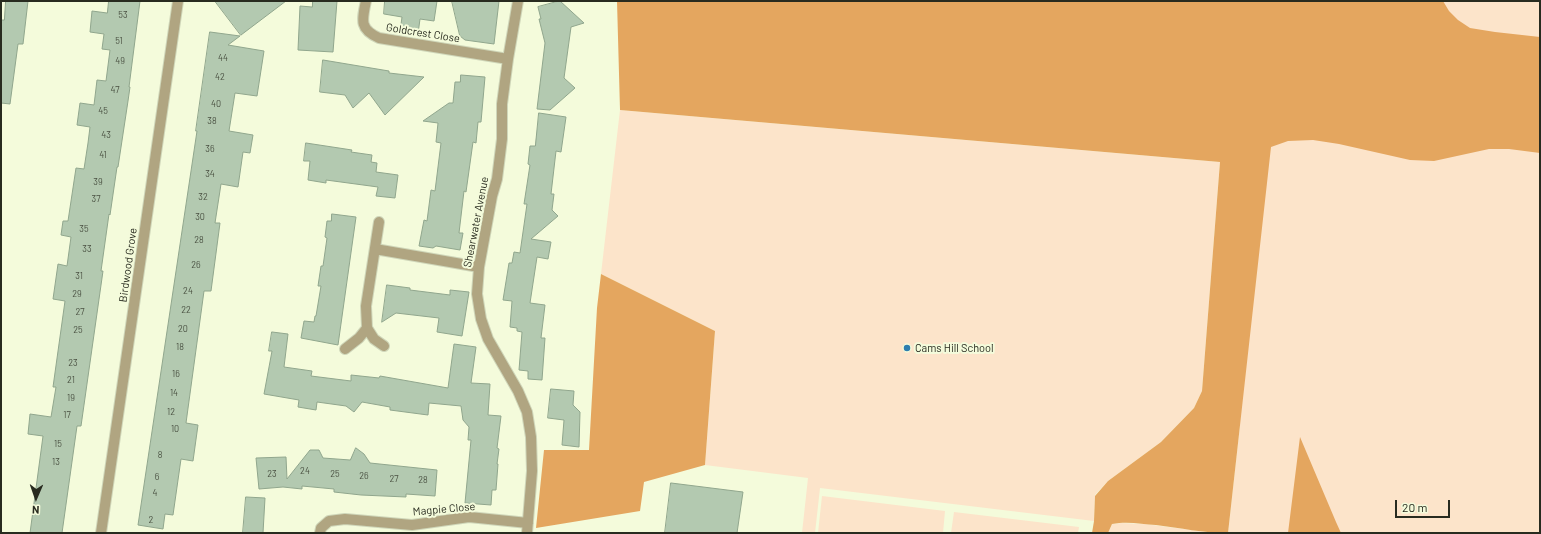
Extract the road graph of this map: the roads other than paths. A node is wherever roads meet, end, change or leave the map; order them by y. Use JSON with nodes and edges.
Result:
{"nodes":[{"id":1,"x":178,"y":1,"type":"edge"},
{"id":2,"x":366,"y":1,"type":"edge"},
{"id":3,"x":518,"y":1,"type":"edge"},
{"id":4,"x":508,"y":59,"type":"junction"},
{"id":5,"x":379,"y":222,"type":"dead end"},
{"id":6,"x":375,"y":249,"type":"junction"},
{"id":7,"x":478,"y":267,"type":"junction"},
{"id":8,"x":367,"y":328,"type":"junction"},
{"id":9,"x":384,"y":346,"type":"dead end"},
{"id":10,"x":345,"y":349,"type":"dead end"},
{"id":11,"x":527,"y":528,"type":"edge"},
{"id":12,"x":101,"y":533,"type":"edge"},
{"id":13,"x":320,"y":533,"type":"edge"}],
"edges":[{"from":1,"to":12,"type":"street","name":"Birdwood Grove"},
{"from":2,"to":4,"type":"street","name":"Goldcrest Close"},
{"from":3,"to":4,"type":"street","name":"Shearwater Avenue"},
{"from":4,"to":7,"type":"street","name":"Shearwater Avenue"},
{"from":5,"to":6,"type":"street"},
{"from":6,"to":7,"type":"street"},
{"from":6,"to":8,"type":"street"},
{"from":7,"to":11,"type":"street","name":"Shearwater Avenue"},
{"from":8,"to":9,"type":"street"},
{"from":8,"to":10,"type":"street"},
{"from":11,"to":13,"type":"street","name":"Magpie Close"}]}
